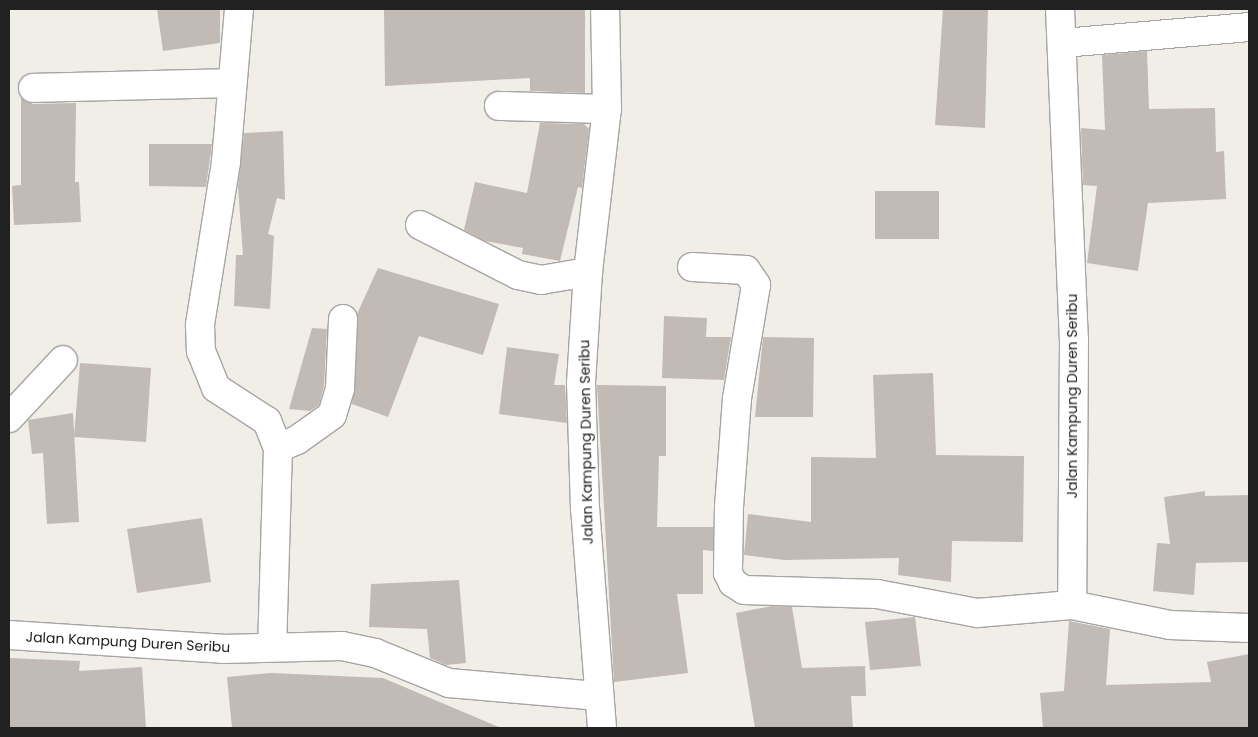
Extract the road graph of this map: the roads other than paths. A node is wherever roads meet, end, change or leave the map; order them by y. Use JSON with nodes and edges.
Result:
{"nodes":[{"id":1,"x":238,"y":9,"type":"edge"},
{"id":2,"x":606,"y":9,"type":"edge"},
{"id":3,"x":1060,"y":9,"type":"edge"},
{"id":4,"x":1249,"y":27,"type":"edge"},
{"id":5,"x":1063,"y":43,"type":"junction"},
{"id":6,"x":231,"y":82,"type":"junction"},
{"id":7,"x":33,"y":88,"type":"dead end"},
{"id":8,"x":499,"y":106,"type":"dead end"},
{"id":9,"x":606,"y":109,"type":"junction"},
{"id":10,"x":420,"y":225,"type":"dead end"},
{"id":11,"x":692,"y":267,"type":"dead end"},
{"id":12,"x":588,"y":272,"type":"junction"},
{"id":13,"x":343,"y":319,"type":"dead end"},
{"id":14,"x":63,"y":360,"type":"dead end"},
{"id":15,"x":9,"y":418,"type":"edge"},
{"id":16,"x":278,"y":448,"type":"junction"},
{"id":17,"x":1072,"y":605,"type":"junction"},
{"id":18,"x":1249,"y":628,"type":"edge"},
{"id":19,"x":9,"y":635,"type":"edge"},
{"id":20,"x":272,"y":644,"type":"junction"},
{"id":21,"x":599,"y":696,"type":"junction"},
{"id":22,"x":602,"y":728,"type":"edge"}],
"edges":[{"from":1,"to":6,"type":"street"},
{"from":2,"to":9,"type":"street","name":"Jalan Kampung Duren Seribu"},
{"from":3,"to":5,"type":"street","name":"Jalan Kampung Duren Seribu"},
{"from":4,"to":5,"type":"street"},
{"from":5,"to":17,"type":"street","name":"Jalan Kampung Duren Seribu"},
{"from":6,"to":7,"type":"street"},
{"from":6,"to":16,"type":"street"},
{"from":8,"to":9,"type":"street"},
{"from":9,"to":12,"type":"street","name":"Jalan Kampung Duren Seribu"},
{"from":10,"to":12,"type":"street"},
{"from":11,"to":17,"type":"street"},
{"from":12,"to":21,"type":"street","name":"Jalan Kampung Duren Seribu"},
{"from":13,"to":16,"type":"street"},
{"from":14,"to":15,"type":"street"},
{"from":16,"to":20,"type":"street"},
{"from":17,"to":18,"type":"street"},
{"from":19,"to":20,"type":"street","name":"Jalan Kampung Duren Seribu"},
{"from":20,"to":21,"type":"street","name":"Jalan Kampung Duren Seribu"},
{"from":21,"to":22,"type":"street","name":"Jalan Kampung Duren Seribu"}]}
